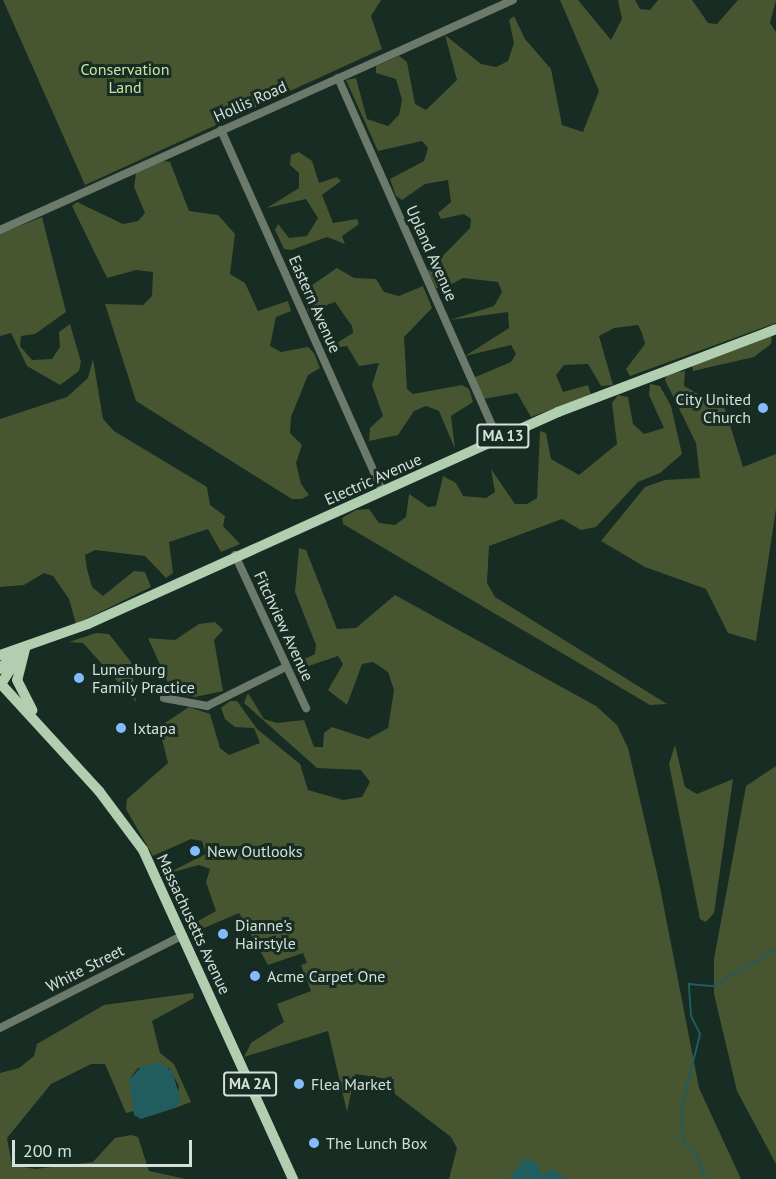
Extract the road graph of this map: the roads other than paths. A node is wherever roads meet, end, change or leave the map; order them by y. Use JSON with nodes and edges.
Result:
{"nodes":[{"id":1,"x":513,"y":0,"type":"edge"},
{"id":2,"x":338,"y":78,"type":"junction"},
{"id":3,"x":221,"y":130,"type":"junction"},
{"id":4,"x":0,"y":230,"type":"edge"},
{"id":5,"x":776,"y":329,"type":"edge"},
{"id":6,"x":498,"y":439,"type":"junction"},
{"id":7,"x":382,"y":490,"type":"junction"},
{"id":8,"x":235,"y":555,"type":"junction"},
{"id":9,"x":19,"y":651,"type":"junction"},
{"id":10,"x":0,"y":655,"type":"edge"},
{"id":11,"x":286,"y":667,"type":"junction"},
{"id":12,"x":0,"y":669,"type":"edge"},
{"id":13,"x":0,"y":684,"type":"edge"},
{"id":14,"x":164,"y":698,"type":"dead end"},
{"id":15,"x":306,"y":708,"type":"dead end"},
{"id":16,"x":44,"y":730,"type":"junction"},
{"id":17,"x":183,"y":934,"type":"junction"},
{"id":18,"x":0,"y":1028,"type":"edge"},
{"id":19,"x":293,"y":1179,"type":"edge"}],
"edges":[{"from":1,"to":2,"type":"street","name":"Hollis Road"},
{"from":2,"to":3,"type":"street","name":"Hollis Road"},
{"from":2,"to":6,"type":"street","name":"Upland Avenue"},
{"from":3,"to":4,"type":"street","name":"Hollis Road"},
{"from":3,"to":7,"type":"street","name":"Eastern Avenue"},
{"from":5,"to":6,"type":"main road","name":"Electric Avenue","number":"MA 13"},
{"from":6,"to":7,"type":"main road","name":"Electric Avenue","number":"MA 13"},
{"from":7,"to":8,"type":"main road","name":"Electric Avenue","number":"MA 13"},
{"from":8,"to":9,"type":"main road","name":"Electric Avenue","number":"MA 13"},
{"from":8,"to":11,"type":"street","name":"Fitchview Avenue"},
{"from":9,"to":10,"type":"main road","number":"MA 13"},
{"from":9,"to":12,"type":"main road"},
{"from":9,"to":13,"type":"main road"},
{"from":9,"to":16,"type":"main road"},
{"from":11,"to":14,"type":"street"},
{"from":11,"to":15,"type":"street","name":"Fitchview Avenue"},
{"from":13,"to":16,"type":"main road","name":"Massachusetts Avenue","number":"MA 2A"},
{"from":16,"to":17,"type":"main road","name":"Massachusetts Avenue","number":"MA 2A"},
{"from":17,"to":18,"type":"street","name":"White Street"},
{"from":17,"to":19,"type":"main road","name":"Massachusetts Avenue","number":"MA 2A"}]}
